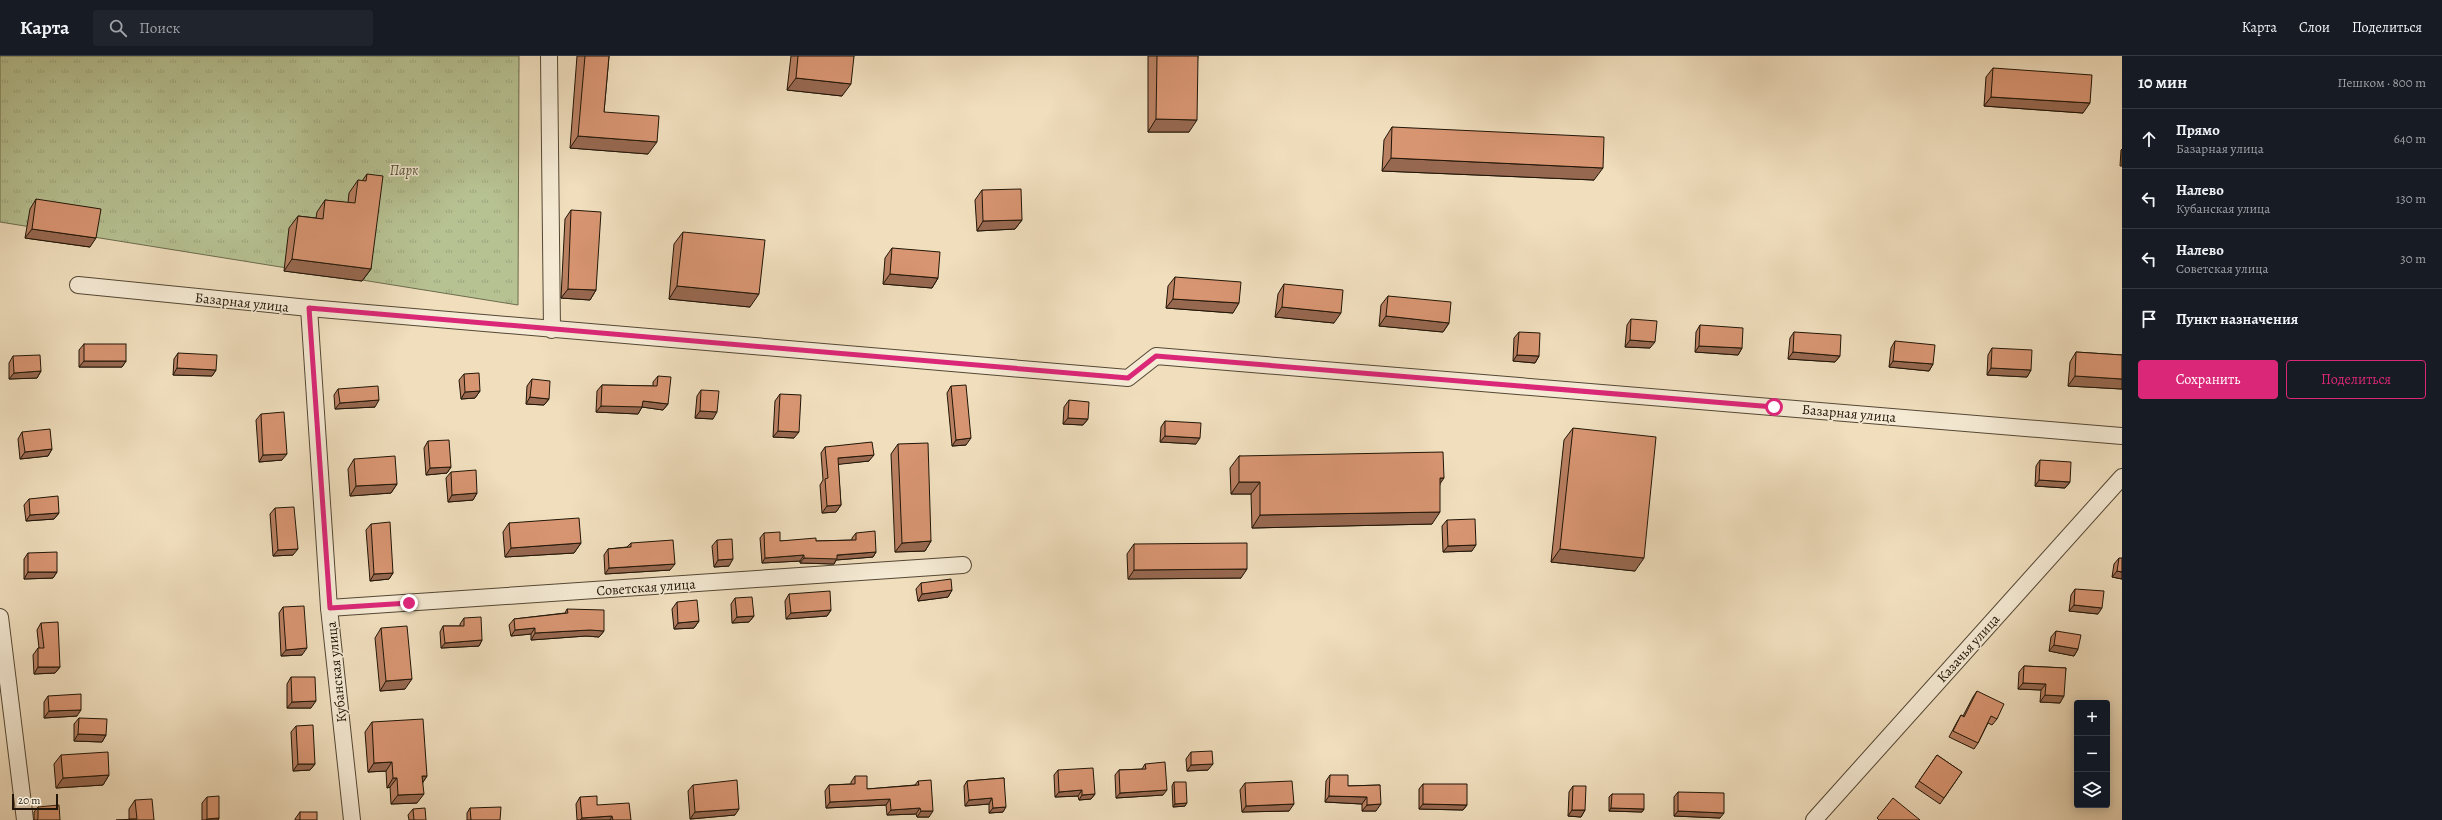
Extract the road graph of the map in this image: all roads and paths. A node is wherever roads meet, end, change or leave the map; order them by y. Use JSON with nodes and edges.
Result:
{"nodes":[{"id":1,"x":549,"y":56,"type":"edge"},
{"id":2,"x":78,"y":285,"type":"dead end"},
{"id":3,"x":309,"y":308,"type":"junction"},
{"id":4,"x":552,"y":330,"type":"junction"},
{"id":5,"x":2122,"y":436,"type":"edge"},
{"id":6,"x":2122,"y":477,"type":"edge"},
{"id":7,"x":963,"y":565,"type":"dead end"},
{"id":8,"x":330,"y":608,"type":"junction"},
{"id":9,"x":0,"y":617,"type":"edge"},
{"id":10,"x":25,"y":820,"type":"edge"},
{"id":11,"x":352,"y":820,"type":"edge"},
{"id":12,"x":1814,"y":820,"type":"edge"}],
"edges":[{"from":1,"to":4,"type":"street"},
{"from":2,"to":3,"type":"street","name":"Базарная улица"},
{"from":3,"to":4,"type":"street","name":"Базарная улица"},
{"from":3,"to":8,"type":"street","name":"Кубанская улица"},
{"from":4,"to":5,"type":"street","name":"Базарная улица"},
{"from":6,"to":12,"type":"street","name":"Казачья улица"},
{"from":7,"to":8,"type":"street","name":"Советская улица"},
{"from":8,"to":11,"type":"street","name":"Кубанская улица"},
{"from":9,"to":10,"type":"street"}]}
